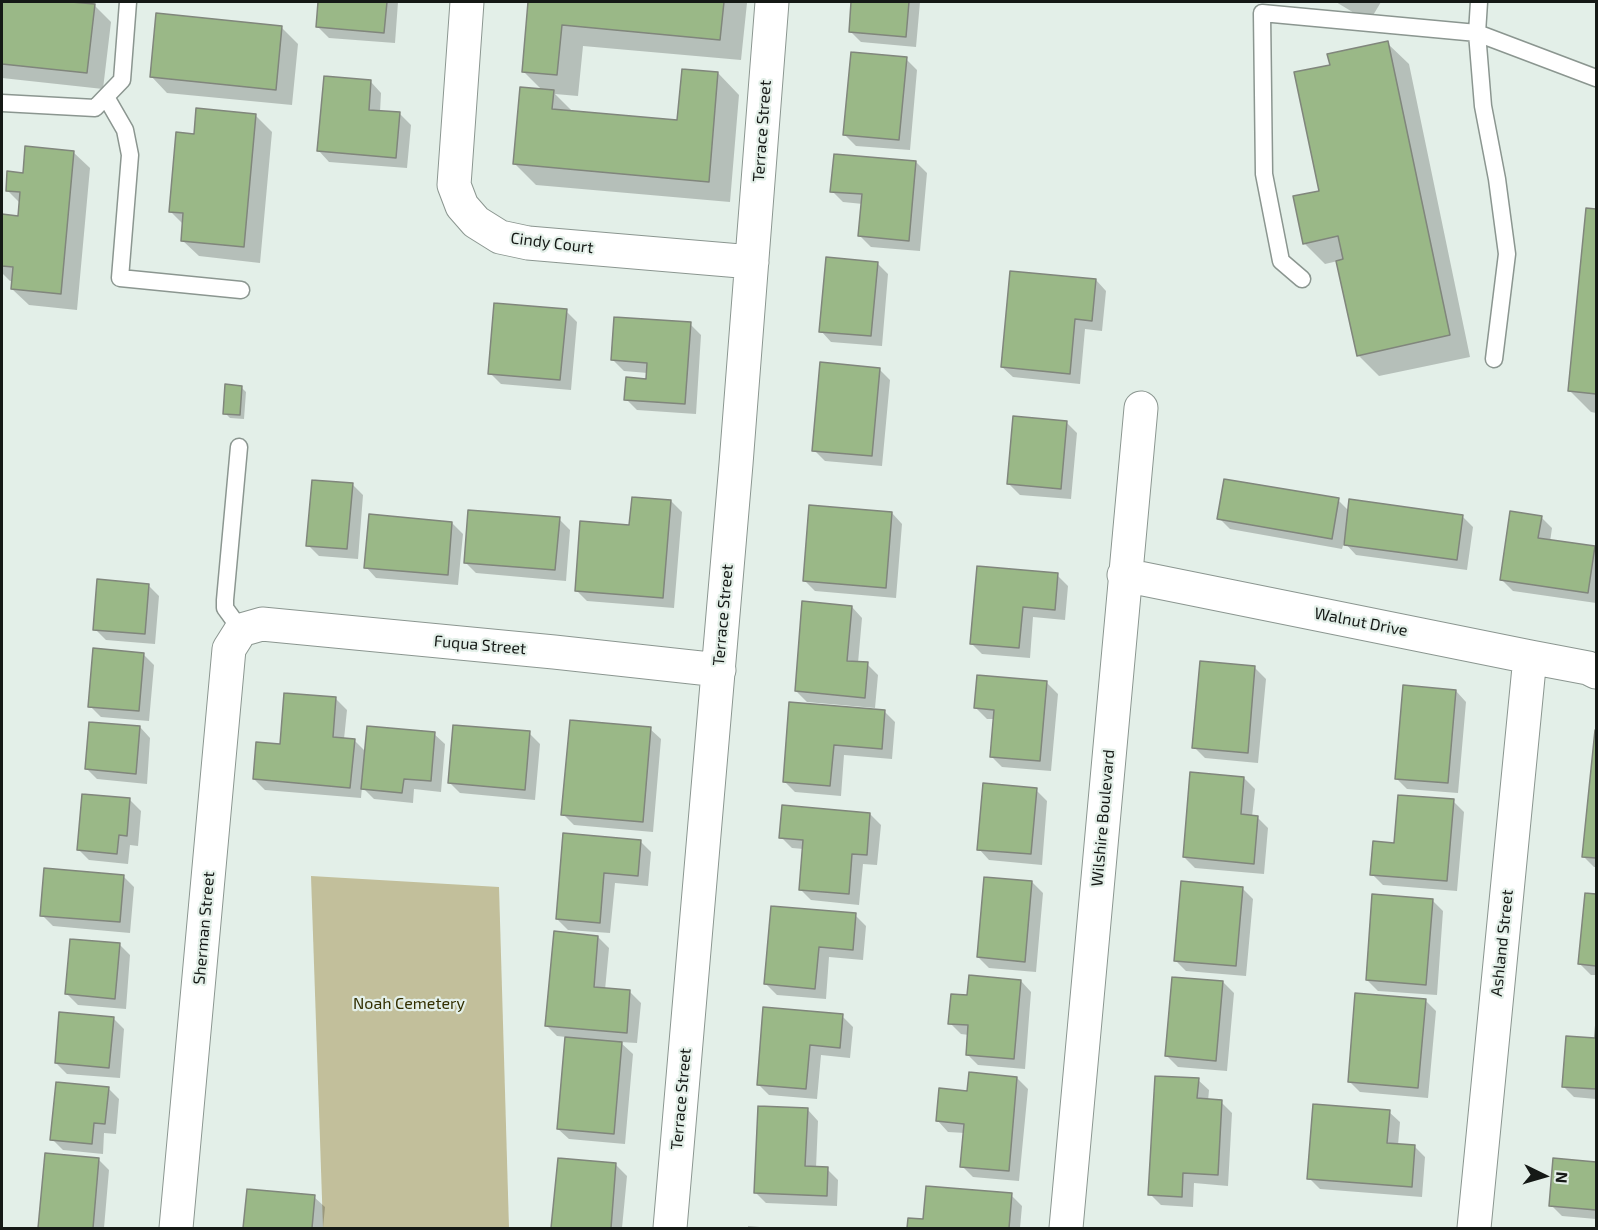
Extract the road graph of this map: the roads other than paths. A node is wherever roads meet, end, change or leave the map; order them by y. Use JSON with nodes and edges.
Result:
{"nodes":[{"id":1,"x":128,"y":2,"type":"edge"},
{"id":2,"x":467,"y":2,"type":"edge"},
{"id":3,"x":772,"y":2,"type":"edge"},
{"id":4,"x":1479,"y":2,"type":"edge"},
{"id":5,"x":1477,"y":33,"type":"junction"},
{"id":6,"x":1596,"y":78,"type":"edge"},
{"id":7,"x":106,"y":96,"type":"junction"},
{"id":8,"x":2,"y":104,"type":"edge"},
{"id":9,"x":752,"y":262,"type":"junction"},
{"id":10,"x":1302,"y":279,"type":"dead end"},
{"id":11,"x":241,"y":290,"type":"dead end"},
{"id":12,"x":1494,"y":359,"type":"dead end"},
{"id":13,"x":1141,"y":408,"type":"dead end"},
{"id":14,"x":239,"y":447,"type":"dead end"},
{"id":15,"x":1124,"y":575,"type":"junction"},
{"id":16,"x":241,"y":630,"type":"junction"},
{"id":17,"x":1530,"y":657,"type":"junction"},
{"id":18,"x":719,"y":670,"type":"junction"},
{"id":19,"x":1596,"y":672,"type":"edge"},
{"id":20,"x":176,"y":1228,"type":"edge"},
{"id":21,"x":670,"y":1228,"type":"edge"},
{"id":22,"x":1066,"y":1228,"type":"edge"},
{"id":23,"x":1474,"y":1228,"type":"edge"}],
"edges":[{"from":1,"to":7,"type":"lane"},
{"from":2,"to":9,"type":"street","name":"Cindy Court"},
{"from":3,"to":9,"type":"street","name":"Terrace Street"},
{"from":4,"to":5,"type":"lane"},
{"from":5,"to":6,"type":"lane"},
{"from":5,"to":10,"type":"lane"},
{"from":5,"to":12,"type":"lane"},
{"from":7,"to":8,"type":"lane"},
{"from":7,"to":11,"type":"lane"},
{"from":9,"to":18,"type":"street","name":"Terrace Street"},
{"from":13,"to":15,"type":"street","name":"Wilshire Boulevard"},
{"from":14,"to":16,"type":"lane"},
{"from":15,"to":17,"type":"street","name":"Walnut Drive"},
{"from":15,"to":22,"type":"street","name":"Wilshire Boulevard"},
{"from":16,"to":18,"type":"street","name":"Fuqua Street"},
{"from":16,"to":20,"type":"street","name":"Sherman Street"},
{"from":17,"to":19,"type":"street","name":"Walnut Drive"},
{"from":17,"to":23,"type":"street","name":"Ashland Street"},
{"from":18,"to":21,"type":"street","name":"Terrace Street"}]}
